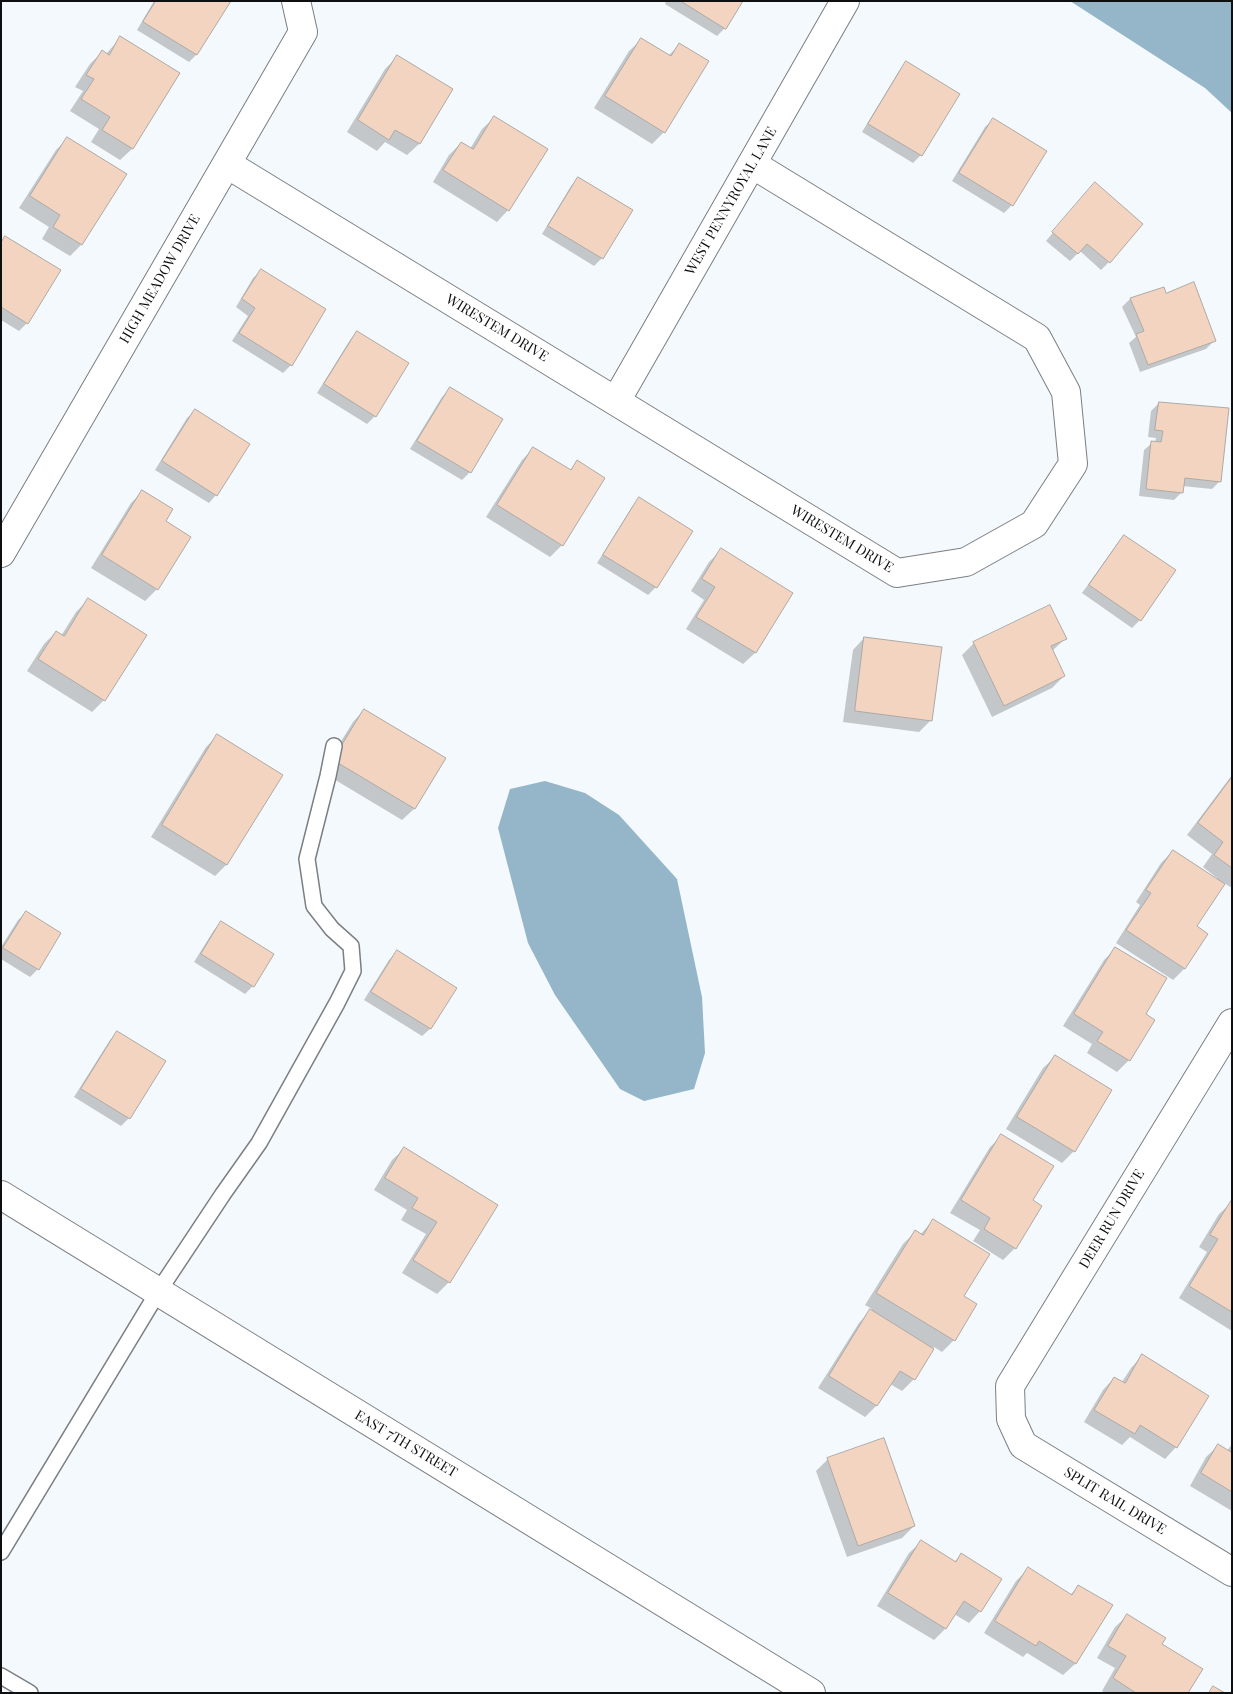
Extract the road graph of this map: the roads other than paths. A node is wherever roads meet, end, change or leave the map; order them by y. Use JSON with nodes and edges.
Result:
{"nodes":[{"id":1,"x":296,"y":1,"type":"edge"},
{"id":2,"x":845,"y":1,"type":"edge"},
{"id":3,"x":227,"y":164,"type":"junction"},
{"id":4,"x":752,"y":164,"type":"junction"},
{"id":5,"x":616,"y":401,"type":"junction"},
{"id":6,"x":1,"y":553,"type":"edge"},
{"id":7,"x":334,"y":746,"type":"dead end"},
{"id":8,"x":1232,"y":1023,"type":"edge"},
{"id":9,"x":1,"y":1195,"type":"edge"},
{"id":10,"x":158,"y":1292,"type":"junction"},
{"id":11,"x":1011,"y":1419,"type":"joint"},
{"id":12,"x":1,"y":1552,"type":"edge"},
{"id":13,"x":1232,"y":1572,"type":"edge"},
{"id":14,"x":1,"y":1676,"type":"edge"},
{"id":15,"x":30,"y":1693,"type":"edge"},
{"id":16,"x":811,"y":1693,"type":"edge"}],
"edges":[{"from":1,"to":3,"type":"street","name":"HIGH MEADOW DRIVE"},
{"from":2,"to":4,"type":"street","name":"WEST PENNYROYAL LANE"},
{"from":3,"to":5,"type":"street","name":"WIRESTEM DRIVE"},
{"from":3,"to":6,"type":"street","name":"HIGH MEADOW DRIVE"},
{"from":4,"to":5,"type":"street","name":"WEST PENNYROYAL LANE"},
{"from":4,"to":5,"type":"street","name":"WIRESTEM DRIVE"},
{"from":7,"to":10,"type":"lane"},
{"from":8,"to":11,"type":"street","name":"DEER RUN DRIVE"},
{"from":9,"to":10,"type":"street","name":"EAST 7TH STREET"},
{"from":10,"to":12,"type":"lane"},
{"from":10,"to":16,"type":"street","name":"EAST 7TH STREET"},
{"from":11,"to":13,"type":"street","name":"SPLIT RAIL DRIVE"},
{"from":14,"to":15,"type":"lane"}]}
